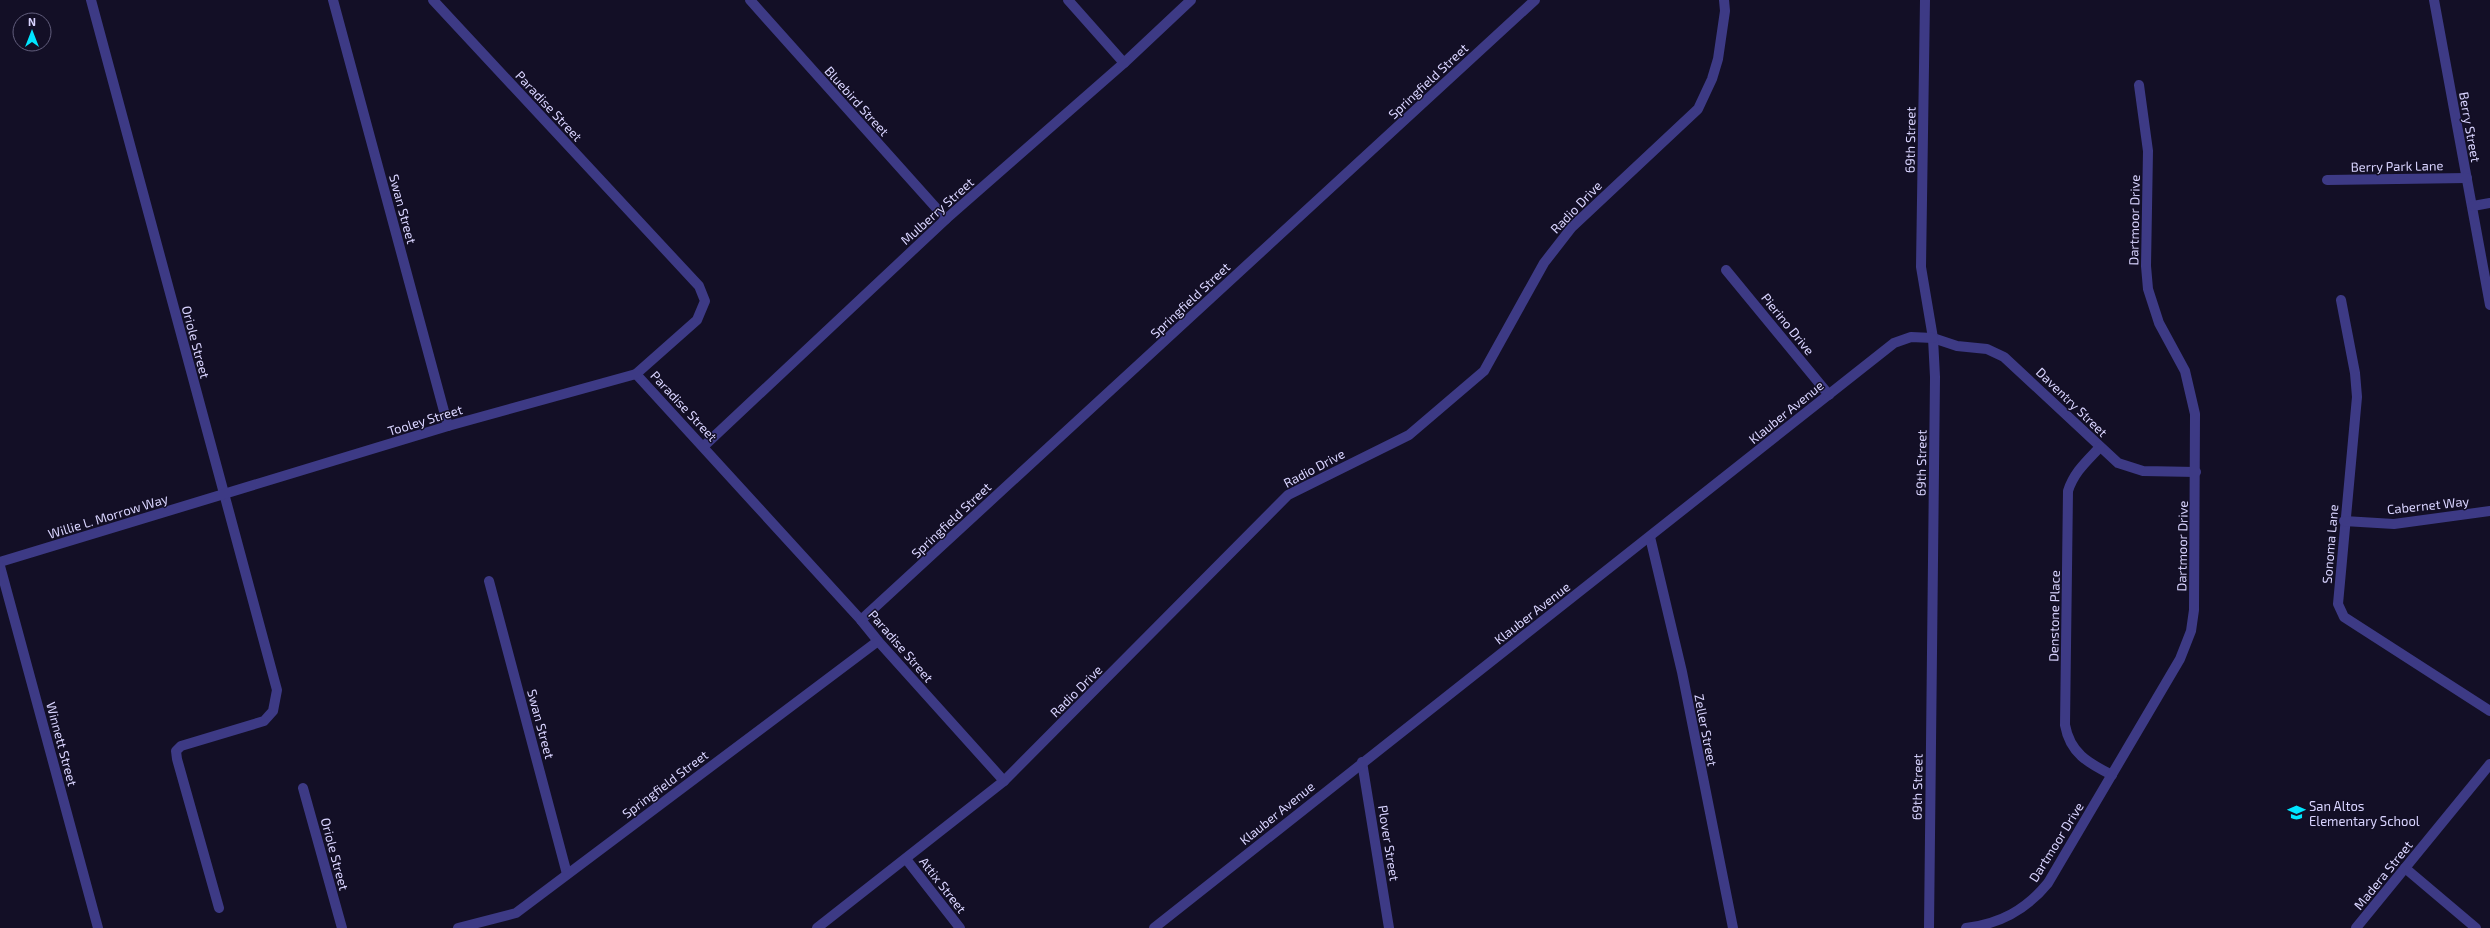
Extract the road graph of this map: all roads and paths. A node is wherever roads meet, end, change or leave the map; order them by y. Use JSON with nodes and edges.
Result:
{"nodes":[{"id":1,"x":91,"y":0,"type":"edge"},
{"id":2,"x":333,"y":0,"type":"edge"},
{"id":3,"x":433,"y":0,"type":"edge"},
{"id":4,"x":750,"y":0,"type":"edge"},
{"id":5,"x":1068,"y":0,"type":"edge"},
{"id":6,"x":1191,"y":0,"type":"edge"},
{"id":7,"x":1535,"y":0,"type":"edge"},
{"id":8,"x":1724,"y":0,"type":"edge"},
{"id":9,"x":1926,"y":0,"type":"edge"},
{"id":10,"x":2434,"y":0,"type":"edge"},
{"id":11,"x":1124,"y":63,"type":"junction"},
{"id":12,"x":2139,"y":86,"type":"dead end"},
{"id":13,"x":2467,"y":178,"type":"junction"},
{"id":14,"x":2328,"y":180,"type":"dead end"},
{"id":15,"x":2490,"y":203,"type":"edge"},
{"id":16,"x":2473,"y":206,"type":"junction"},
{"id":17,"x":946,"y":218,"type":"junction"},
{"id":18,"x":1726,"y":270,"type":"dead end"},
{"id":19,"x":2487,"y":272,"type":"edge"},
{"id":20,"x":2341,"y":300,"type":"dead end"},
{"id":21,"x":2490,"y":305,"type":"edge"},
{"id":22,"x":1933,"y":338,"type":"junction"},
{"id":23,"x":636,"y":374,"type":"junction"},
{"id":24,"x":1829,"y":395,"type":"junction"},
{"id":25,"x":448,"y":426,"type":"junction"},
{"id":26,"x":704,"y":446,"type":"junction"},
{"id":27,"x":2100,"y":447,"type":"junction"},
{"id":28,"x":2196,"y":472,"type":"junction"},
{"id":29,"x":223,"y":496,"type":"junction"},
{"id":30,"x":2490,"y":511,"type":"edge"},
{"id":31,"x":2344,"y":521,"type":"junction"},
{"id":32,"x":1650,"y":538,"type":"junction"},
{"id":33,"x":0,"y":562,"type":"edge"},
{"id":34,"x":0,"y":566,"type":"edge"},
{"id":35,"x":489,"y":581,"type":"dead end"},
{"id":36,"x":862,"y":620,"type":"junction"},
{"id":37,"x":878,"y":641,"type":"junction"},
{"id":38,"x":2490,"y":711,"type":"edge"},
{"id":39,"x":1362,"y":762,"type":"junction"},
{"id":40,"x":2490,"y":764,"type":"edge"},
{"id":41,"x":2112,"y":775,"type":"junction"},
{"id":42,"x":1004,"y":781,"type":"junction"},
{"id":43,"x":303,"y":788,"type":"dead end"},
{"id":44,"x":906,"y":858,"type":"junction"},
{"id":45,"x":2405,"y":868,"type":"junction"},
{"id":46,"x":567,"y":874,"type":"junction"},
{"id":47,"x":220,"y":908,"type":"dead end"},
{"id":48,"x":98,"y":928,"type":"edge"},
{"id":49,"x":342,"y":928,"type":"edge"},
{"id":50,"x":458,"y":928,"type":"edge"},
{"id":51,"x":817,"y":928,"type":"edge"},
{"id":52,"x":960,"y":928,"type":"edge"},
{"id":53,"x":1154,"y":928,"type":"edge"},
{"id":54,"x":1389,"y":928,"type":"edge"},
{"id":55,"x":1733,"y":928,"type":"edge"},
{"id":56,"x":1929,"y":928,"type":"edge"},
{"id":57,"x":1966,"y":928,"type":"edge"},
{"id":58,"x":2356,"y":928,"type":"edge"},
{"id":59,"x":2476,"y":928,"type":"edge"}],
"edges":[{"from":1,"to":29,"type":"street","name":"Oriole Street"},
{"from":2,"to":25,"type":"street","name":"Swan Street"},
{"from":3,"to":23,"type":"street","name":"Paradise Street"},
{"from":4,"to":17,"type":"street","name":"Bluebird Street"},
{"from":5,"to":11,"type":"street"},
{"from":6,"to":11,"type":"street","name":"Mulberry Street"},
{"from":7,"to":36,"type":"street","name":"Springfield Street"},
{"from":8,"to":42,"type":"street","name":"Radio Drive"},
{"from":9,"to":22,"type":"street","name":"69th Street"},
{"from":10,"to":13,"type":"street","name":"Berry Street"},
{"from":11,"to":17,"type":"street","name":"Mulberry Street"},
{"from":12,"to":28,"type":"street","name":"Dartmoor Drive"},
{"from":13,"to":14,"type":"street","name":"Berry Park Lane"},
{"from":13,"to":16,"type":"street","name":"Berry Street"},
{"from":15,"to":16,"type":"street"},
{"from":16,"to":19,"type":"street","name":"Berry Street"},
{"from":17,"to":26,"type":"street","name":"Mulberry Street"},
{"from":18,"to":24,"type":"street","name":"Pierino Drive"},
{"from":19,"to":21,"type":"street","name":"Berry Street"},
{"from":20,"to":31,"type":"street","name":"Sonoma Lane"},
{"from":22,"to":24,"type":"street","name":"Klauber Avenue"},
{"from":22,"to":27,"type":"street","name":"Daventry Street"},
{"from":22,"to":56,"type":"street","name":"69th Street"},
{"from":23,"to":25,"type":"street","name":"Tooley Street"},
{"from":23,"to":26,"type":"street","name":"Paradise Street"},
{"from":24,"to":32,"type":"street","name":"Klauber Avenue"},
{"from":25,"to":29,"type":"street","name":"Tooley Street"},
{"from":26,"to":36,"type":"street","name":"Paradise Street"},
{"from":27,"to":28,"type":"street","name":"Daventry Street"},
{"from":27,"to":41,"type":"street","name":"Denstone Place"},
{"from":28,"to":41,"type":"street","name":"Dartmoor Drive"},
{"from":29,"to":33,"type":"street","name":"Willie L. Morrow Way"},
{"from":29,"to":47,"type":"street","name":"Oriole Street"},
{"from":30,"to":31,"type":"street","name":"Cabernet Way"},
{"from":31,"to":38,"type":"street","name":"Sonoma Lane"},
{"from":32,"to":39,"type":"street","name":"Klauber Avenue"},
{"from":32,"to":55,"type":"street","name":"Zeller Street"},
{"from":34,"to":48,"type":"street","name":"Winnett Street"},
{"from":35,"to":46,"type":"street","name":"Swan Street"},
{"from":36,"to":37,"type":"street","name":"Paradise Street"},
{"from":37,"to":42,"type":"street","name":"Paradise Street"},
{"from":37,"to":46,"type":"street","name":"Springfield Street"},
{"from":39,"to":53,"type":"street","name":"Klauber Avenue"},
{"from":39,"to":54,"type":"street","name":"Plover Street"},
{"from":40,"to":45,"type":"street","name":"Madera Street"},
{"from":41,"to":57,"type":"street","name":"Dartmoor Drive"},
{"from":42,"to":44,"type":"street","name":"Radio Drive"},
{"from":43,"to":49,"type":"street","name":"Oriole Street"},
{"from":44,"to":51,"type":"street","name":"Radio Drive"},
{"from":44,"to":52,"type":"street","name":"Attix Street"},
{"from":45,"to":58,"type":"street","name":"Madera Street"},
{"from":45,"to":59,"type":"street"},
{"from":46,"to":50,"type":"street","name":"Springfield Street"}]}
